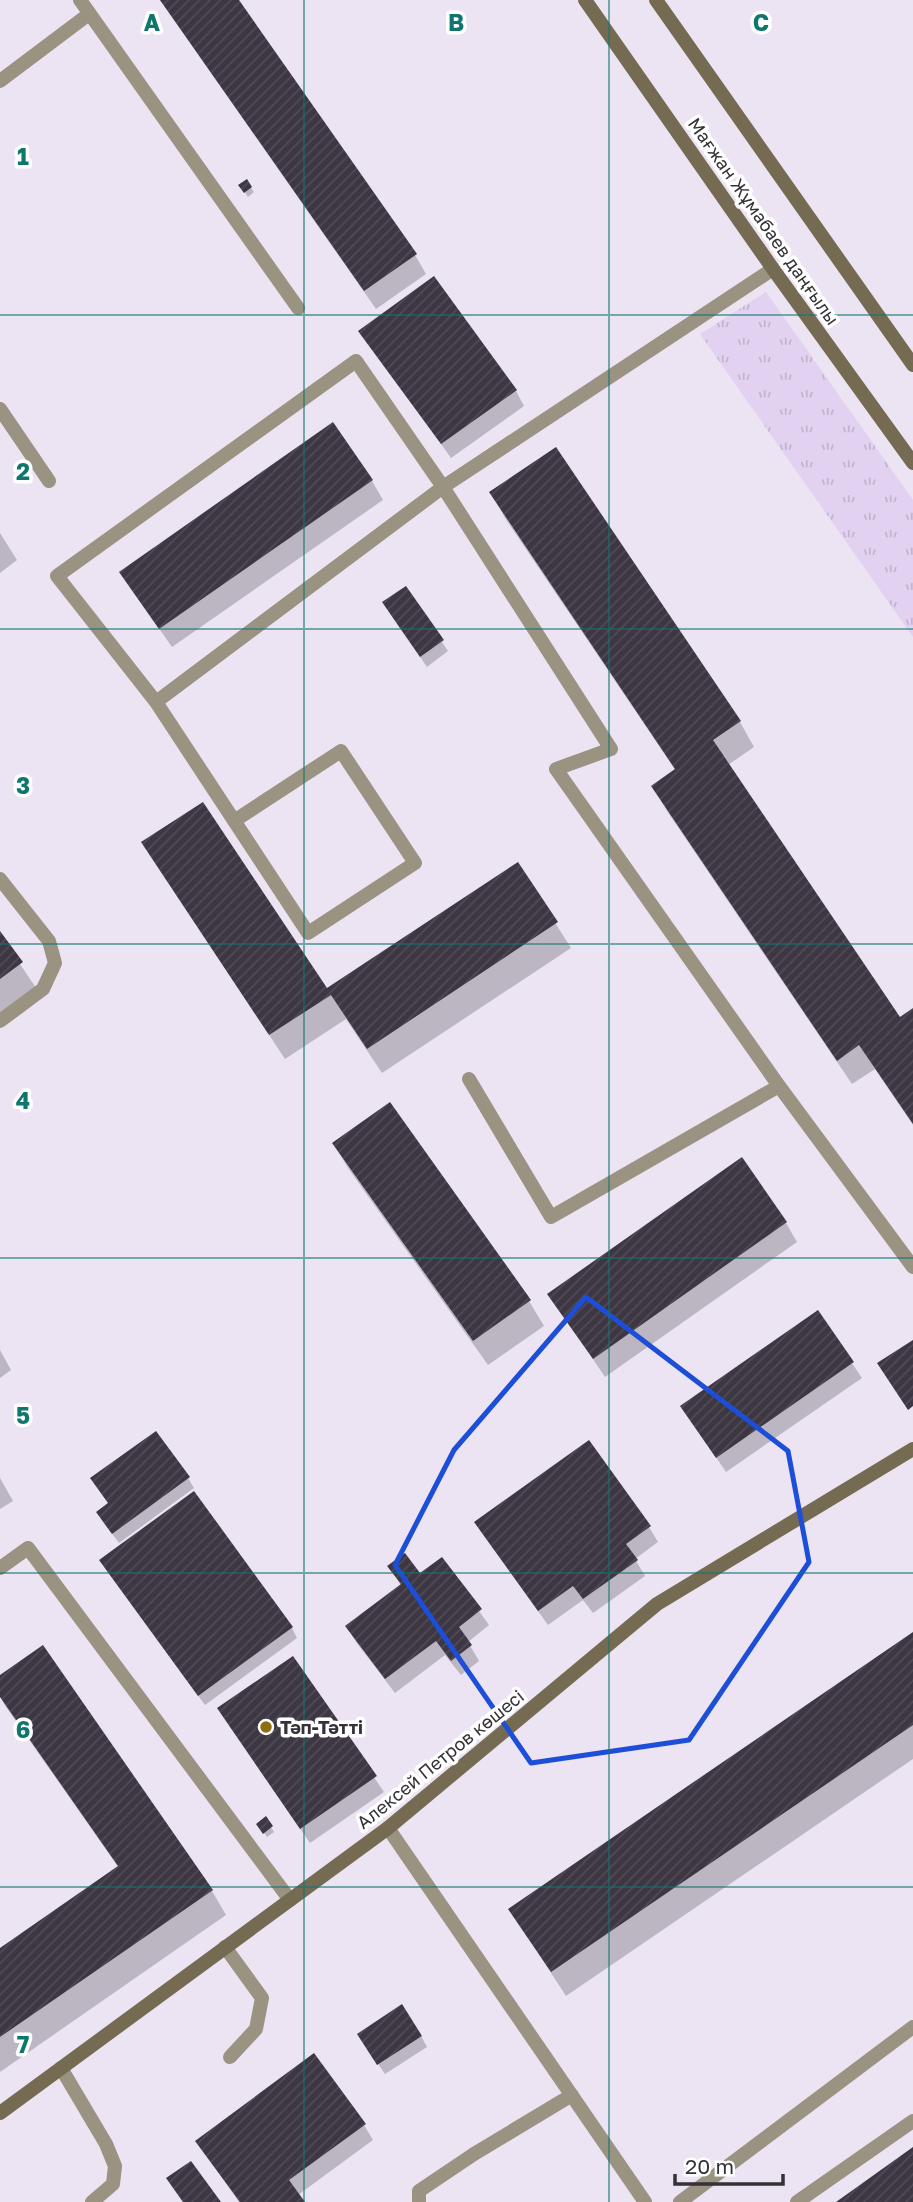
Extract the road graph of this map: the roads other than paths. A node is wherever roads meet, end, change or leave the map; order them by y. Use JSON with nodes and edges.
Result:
{"nodes":[{"id":1,"x":80,"y":0,"type":"edge"},
{"id":2,"x":585,"y":0,"type":"edge"},
{"id":3,"x":656,"y":0,"type":"edge"},
{"id":4,"x":89,"y":14,"type":"junction"},
{"id":5,"x":0,"y":81,"type":"edge"},
{"id":6,"x":773,"y":269,"type":"junction"},
{"id":7,"x":298,"y":308,"type":"dead end"},
{"id":8,"x":913,"y":365,"type":"edge"},
{"id":9,"x":0,"y":409,"type":"edge"},
{"id":10,"x":913,"y":463,"type":"edge"},
{"id":11,"x":49,"y":481,"type":"dead end"},
{"id":12,"x":443,"y":486,"type":"junction"},
{"id":13,"x":156,"y":702,"type":"junction"},
{"id":14,"x":234,"y":821,"type":"junction"},
{"id":15,"x":0,"y":879,"type":"edge"},
{"id":16,"x":0,"y":1021,"type":"edge"},
{"id":17,"x":469,"y":1079,"type":"dead end"},
{"id":18,"x":779,"y":1086,"type":"junction"},
{"id":19,"x":913,"y":1267,"type":"edge"},
{"id":20,"x":913,"y":1448,"type":"edge"},
{"id":21,"x":0,"y":1568,"type":"edge"},
{"id":22,"x":388,"y":1828,"type":"junction"},
{"id":23,"x":290,"y":1900,"type":"junction"},
{"id":24,"x":225,"y":1947,"type":"junction"},
{"id":25,"x":913,"y":2027,"type":"edge"},
{"id":26,"x":230,"y":2057,"type":"dead end"},
{"id":27,"x":61,"y":2068,"type":"junction"},
{"id":28,"x":572,"y":2095,"type":"junction"},
{"id":29,"x":0,"y":2113,"type":"edge"},
{"id":30,"x":913,"y":2121,"type":"edge"},
{"id":31,"x":92,"y":2202,"type":"edge"},
{"id":32,"x":419,"y":2202,"type":"edge"},
{"id":33,"x":645,"y":2202,"type":"edge"},
{"id":34,"x":680,"y":2202,"type":"edge"},
{"id":35,"x":797,"y":2202,"type":"edge"}],
"edges":[{"from":1,"to":4,"type":"lane"},
{"from":2,"to":6,"type":"street","name":"Мағжан Жұмабаев даңғылы"},
{"from":3,"to":8,"type":"street"},
{"from":4,"to":5,"type":"lane"},
{"from":4,"to":7,"type":"lane"},
{"from":6,"to":10,"type":"street","name":"Мағжан Жұмабаев даңғылы"},
{"from":6,"to":12,"type":"lane"},
{"from":9,"to":11,"type":"lane"},
{"from":12,"to":13,"type":"lane"},
{"from":12,"to":13,"type":"lane"},
{"from":12,"to":18,"type":"lane"},
{"from":13,"to":14,"type":"lane"},
{"from":14,"to":14,"type":"lane"},
{"from":15,"to":16,"type":"lane"},
{"from":17,"to":18,"type":"lane"},
{"from":18,"to":19,"type":"lane"},
{"from":20,"to":22,"type":"street","name":"Алексей Петров көшесі"},
{"from":21,"to":23,"type":"lane"},
{"from":22,"to":23,"type":"street","name":"Алексей Петров көшесі"},
{"from":22,"to":28,"type":"lane"},
{"from":23,"to":24,"type":"street","name":"Алексей Петров көшесі"},
{"from":24,"to":26,"type":"lane"},
{"from":24,"to":27,"type":"street","name":"Алексей Петров көшесі"},
{"from":25,"to":34,"type":"lane"},
{"from":27,"to":29,"type":"street","name":"Алексей Петров көшесі"},
{"from":27,"to":31,"type":"lane"},
{"from":28,"to":32,"type":"lane"},
{"from":28,"to":33,"type":"lane"},
{"from":30,"to":35,"type":"lane"}]}
